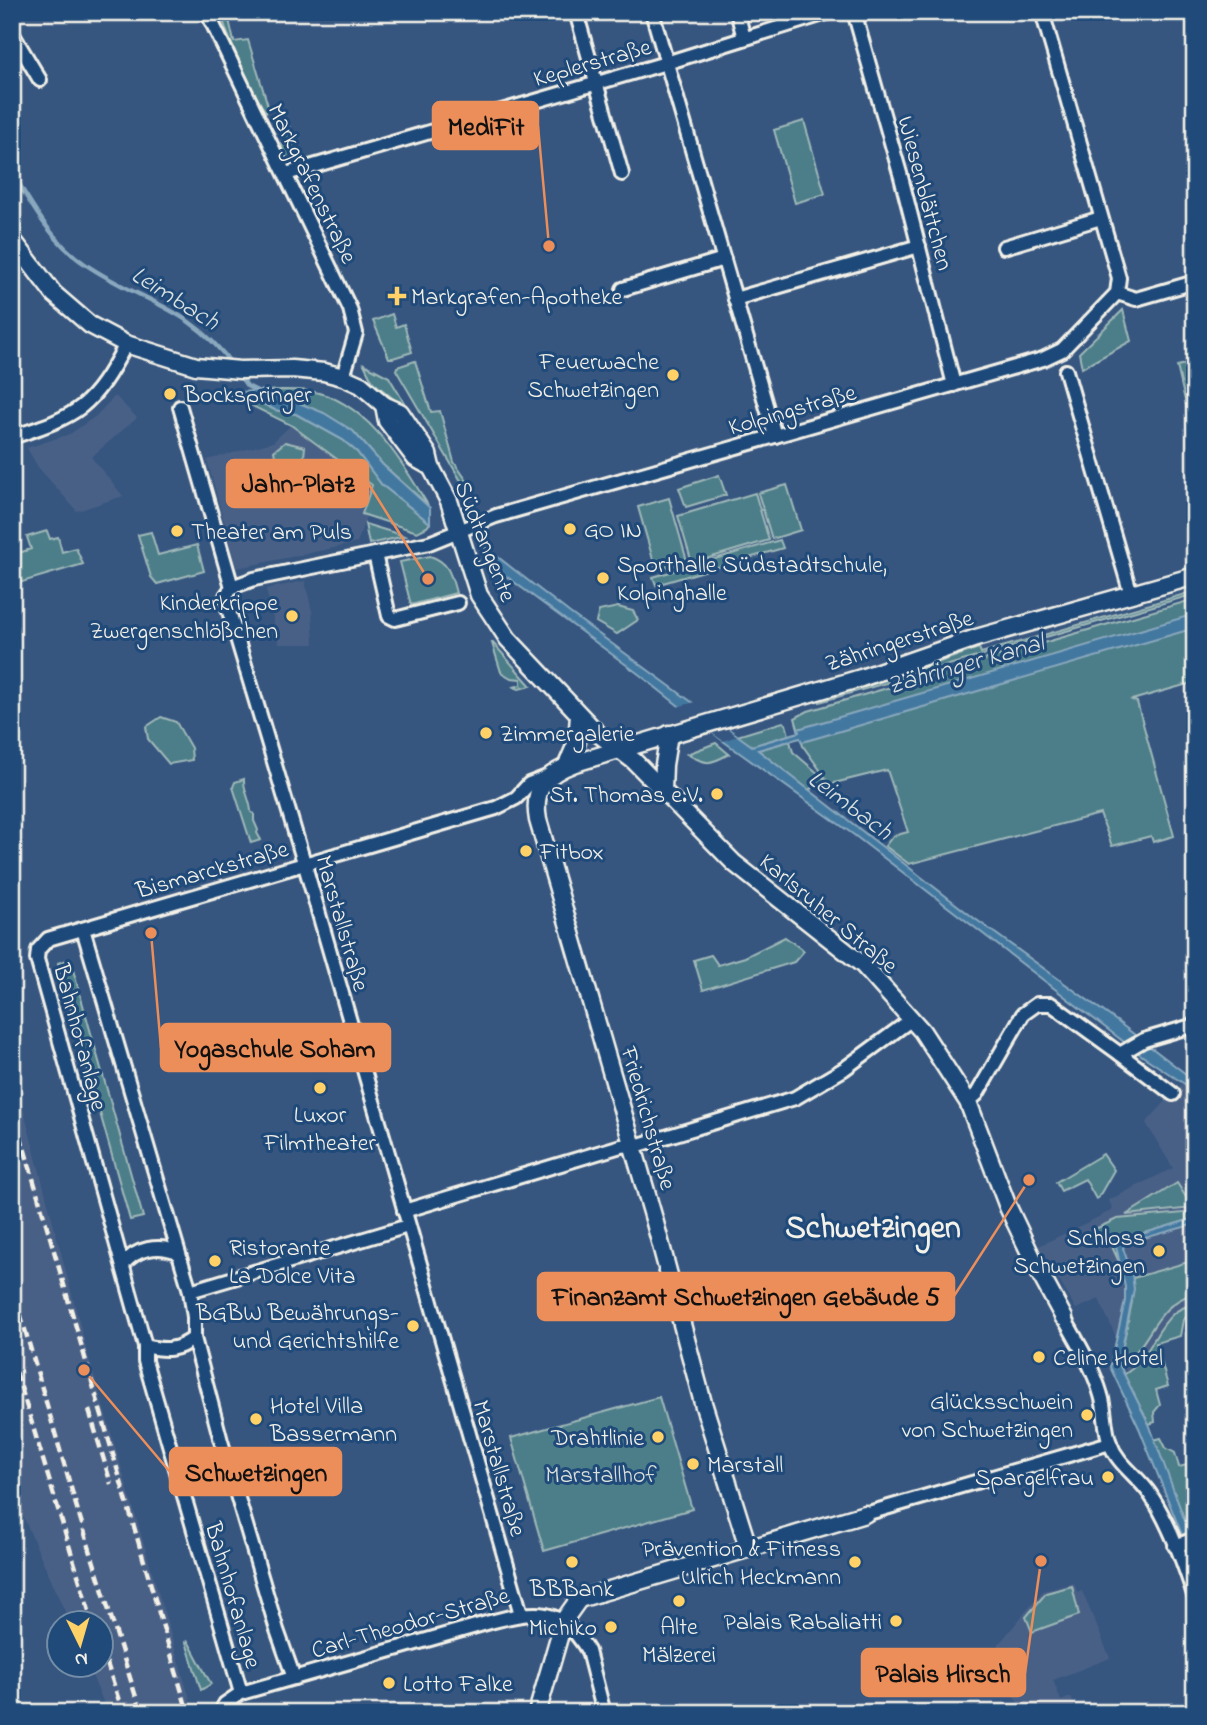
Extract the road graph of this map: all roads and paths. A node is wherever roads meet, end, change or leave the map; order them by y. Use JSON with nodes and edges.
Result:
{"nodes":[{"id":1,"x":207,"y":12,"type":"edge"},
{"id":2,"x":576,"y":12,"type":"edge"},
{"id":3,"x":652,"y":12,"type":"edge"},
{"id":4,"x":737,"y":12,"type":"edge"},
{"id":5,"x":830,"y":12,"type":"edge"},
{"id":6,"x":853,"y":12,"type":"edge"},
{"id":7,"x":1042,"y":12,"type":"edge"},
{"id":8,"x":12,"y":33,"type":"edge"},
{"id":9,"x":744,"y":38,"type":"junction"},
{"id":10,"x":666,"y":63,"type":"junction"},
{"id":11,"x":40,"y":80,"type":"dead end"},
{"id":12,"x":597,"y":83,"type":"junction"},
{"id":13,"x":286,"y":174,"type":"junction"},
{"id":14,"x":622,"y":174,"type":"dead end"},
{"id":15,"x":1101,"y":218,"type":"junction"},
{"id":16,"x":12,"y":239,"type":"edge"},
{"id":17,"x":919,"y":246,"type":"junction"},
{"id":18,"x":1004,"y":247,"type":"dead end"},
{"id":19,"x":724,"y":259,"type":"junction"},
{"id":20,"x":1195,"y":282,"type":"edge"},
{"id":21,"x":623,"y":289,"type":"dead end"},
{"id":22,"x":1116,"y":293,"type":"junction"},
{"id":23,"x":735,"y":299,"type":"junction"},
{"id":24,"x":126,"y":344,"type":"junction"},
{"id":25,"x":1066,"y":371,"type":"dead end"},
{"id":26,"x":343,"y":377,"type":"junction"},
{"id":27,"x":954,"y":385,"type":"junction"},
{"id":28,"x":180,"y":407,"type":"dead end"},
{"id":29,"x":775,"y":436,"type":"junction"},
{"id":30,"x":12,"y":437,"type":"edge"},
{"id":31,"x":458,"y":531,"type":"junction"},
{"id":32,"x":375,"y":554,"type":"junction"},
{"id":33,"x":1195,"y":576,"type":"edge"},
{"id":34,"x":232,"y":587,"type":"junction"},
{"id":35,"x":1131,"y":594,"type":"junction"},
{"id":36,"x":458,"y":603,"type":"dead end"},
{"id":37,"x":579,"y":715,"type":"junction"},
{"id":38,"x":669,"y":734,"type":"junction"},
{"id":39,"x":618,"y":749,"type":"junction"},
{"id":40,"x":567,"y":765,"type":"junction"},
{"id":41,"x":547,"y":777,"type":"junction"},
{"id":42,"x":663,"y":790,"type":"junction"},
{"id":43,"x":304,"y":864,"type":"junction"},
{"id":44,"x":83,"y":929,"type":"junction"},
{"id":45,"x":912,"y":1019,"type":"junction"},
{"id":46,"x":1195,"y":1025,"type":"edge"},
{"id":47,"x":1125,"y":1051,"type":"junction"},
{"id":48,"x":1173,"y":1094,"type":"dead end"},
{"id":49,"x":968,"y":1102,"type":"junction"},
{"id":50,"x":632,"y":1145,"type":"junction"},
{"id":51,"x":404,"y":1212,"type":"junction"},
{"id":52,"x":408,"y":1226,"type":"junction"},
{"id":53,"x":177,"y":1252,"type":"junction"},
{"id":54,"x":123,"y":1265,"type":"junction"},
{"id":55,"x":190,"y":1291,"type":"junction"},
{"id":56,"x":1064,"y":1318,"type":"joint"},
{"id":57,"x":194,"y":1338,"type":"junction"},
{"id":58,"x":145,"y":1346,"type":"junction"},
{"id":59,"x":1110,"y":1443,"type":"junction"},
{"id":60,"x":865,"y":1514,"type":"joint"},
{"id":61,"x":1195,"y":1539,"type":"edge"},
{"id":62,"x":1175,"y":1546,"type":"junction"},
{"id":63,"x":748,"y":1547,"type":"junction"},
{"id":64,"x":1195,"y":1598,"type":"edge"},
{"id":65,"x":521,"y":1614,"type":"junction"},
{"id":66,"x":564,"y":1620,"type":"junction"},
{"id":67,"x":294,"y":1678,"type":"junction"},
{"id":68,"x":241,"y":1693,"type":"junction"},
{"id":69,"x":220,"y":1713,"type":"edge"},
{"id":70,"x":537,"y":1713,"type":"edge"},
{"id":71,"x":604,"y":1713,"type":"edge"}],
"edges":[{"from":1,"to":13,"type":"street","name":"Markgrafenstraße"},
{"from":2,"to":12,"type":"street"},
{"from":3,"to":10,"type":"street"},
{"from":4,"to":9,"type":"street"},
{"from":5,"to":9,"type":"street","name":"Keplerstraße"},
{"from":6,"to":17,"type":"street","name":"Wiesenblättchen"},
{"from":7,"to":15,"type":"street"},
{"from":8,"to":11,"type":"street"},
{"from":9,"to":10,"type":"street","name":"Keplerstraße"},
{"from":10,"to":12,"type":"street","name":"Keplerstraße"},
{"from":10,"to":19,"type":"street"},
{"from":12,"to":13,"type":"street","name":"Keplerstraße"},
{"from":12,"to":14,"type":"street"},
{"from":13,"to":26,"type":"street","name":"Markgrafenstraße"},
{"from":15,"to":18,"type":"street"},
{"from":15,"to":22,"type":"street"},
{"from":16,"to":24,"type":"street","name":"Südtangente"},
{"from":17,"to":23,"type":"street"},
{"from":17,"to":27,"type":"street","name":"Wiesenblättchen"},
{"from":19,"to":21,"type":"street"},
{"from":19,"to":23,"type":"street"},
{"from":20,"to":22,"type":"street"},
{"from":22,"to":27,"type":"street","name":"Kolpingstraße"},
{"from":23,"to":29,"type":"street"},
{"from":24,"to":26,"type":"street","name":"Südtangente"},
{"from":24,"to":30,"type":"street"},
{"from":25,"to":35,"type":"street"},
{"from":26,"to":31,"type":"street","name":"Südtangente"},
{"from":27,"to":29,"type":"street","name":"Kolpingstraße"},
{"from":28,"to":34,"type":"street","name":"Marstallstraße"},
{"from":29,"to":31,"type":"street","name":"Kolpingstraße"},
{"from":31,"to":32,"type":"street","name":"Kolpingstraße"},
{"from":31,"to":37,"type":"street","name":"Südtangente"},
{"from":32,"to":34,"type":"street","name":"Kolpingstraße"},
{"from":32,"to":36,"type":"street"},
{"from":33,"to":35,"type":"street","name":"Zähringerstraße"},
{"from":34,"to":43,"type":"street","name":"Marstallstraße"},
{"from":35,"to":38,"type":"street","name":"Zähringerstraße"},
{"from":37,"to":39,"type":"street","name":"Südtangente"},
{"from":37,"to":40,"type":"street"},
{"from":38,"to":39,"type":"street","name":"Zähringerstraße"},
{"from":38,"to":42,"type":"street"},
{"from":39,"to":40,"type":"street"},
{"from":39,"to":42,"type":"street","name":"Karlsruher Straße"},
{"from":40,"to":41,"type":"street"},
{"from":41,"to":43,"type":"street","name":"Bismarckstraße"},
{"from":41,"to":50,"type":"street","name":"Friedrichstraße"},
{"from":42,"to":45,"type":"street","name":"Karlsruher Straße"},
{"from":43,"to":44,"type":"street","name":"Bismarckstraße"},
{"from":43,"to":51,"type":"street","name":"Marstallstraße"},
{"from":44,"to":53,"type":"street","name":"Bahnhofanlage"},
{"from":44,"to":54,"type":"street","name":"Bahnhofanlage"},
{"from":45,"to":49,"type":"street","name":"Karlsruher Straße"},
{"from":45,"to":50,"type":"street"},
{"from":46,"to":47,"type":"street"},
{"from":47,"to":48,"type":"street"},
{"from":47,"to":49,"type":"street"},
{"from":49,"to":56,"type":"street","name":"Karlsruher Straße"},
{"from":50,"to":51,"type":"street"},
{"from":50,"to":63,"type":"street","name":"Friedrichstraße"},
{"from":51,"to":52,"type":"street","name":"Marstallstraße"},
{"from":52,"to":55,"type":"street"},
{"from":52,"to":65,"type":"street","name":"Marstallstraße"},
{"from":53,"to":54,"type":"street"},
{"from":53,"to":55,"type":"street","name":"Bahnhofanlage"},
{"from":54,"to":58,"type":"street","name":"Bahnhofanlage"},
{"from":55,"to":57,"type":"street","name":"Bahnhofanlage"},
{"from":56,"to":59,"type":"street","name":"Karlsruher Straße"},
{"from":57,"to":58,"type":"street"},
{"from":57,"to":67,"type":"street","name":"Bahnhofanlage"},
{"from":58,"to":68,"type":"street","name":"Bahnhofanlage"},
{"from":59,"to":60,"type":"street"},
{"from":59,"to":62,"type":"street"},
{"from":60,"to":63,"type":"street"},
{"from":61,"to":62,"type":"street"},
{"from":62,"to":64,"type":"street"},
{"from":63,"to":66,"type":"street"},
{"from":65,"to":66,"type":"street","name":"Carl-Theodor-Straße"},
{"from":65,"to":67,"type":"street","name":"Carl-Theodor-Straße"},
{"from":66,"to":70,"type":"street"},
{"from":66,"to":71,"type":"street"},
{"from":67,"to":68,"type":"street","name":"Carl-Theodor-Straße"},
{"from":68,"to":69,"type":"street"}]}
